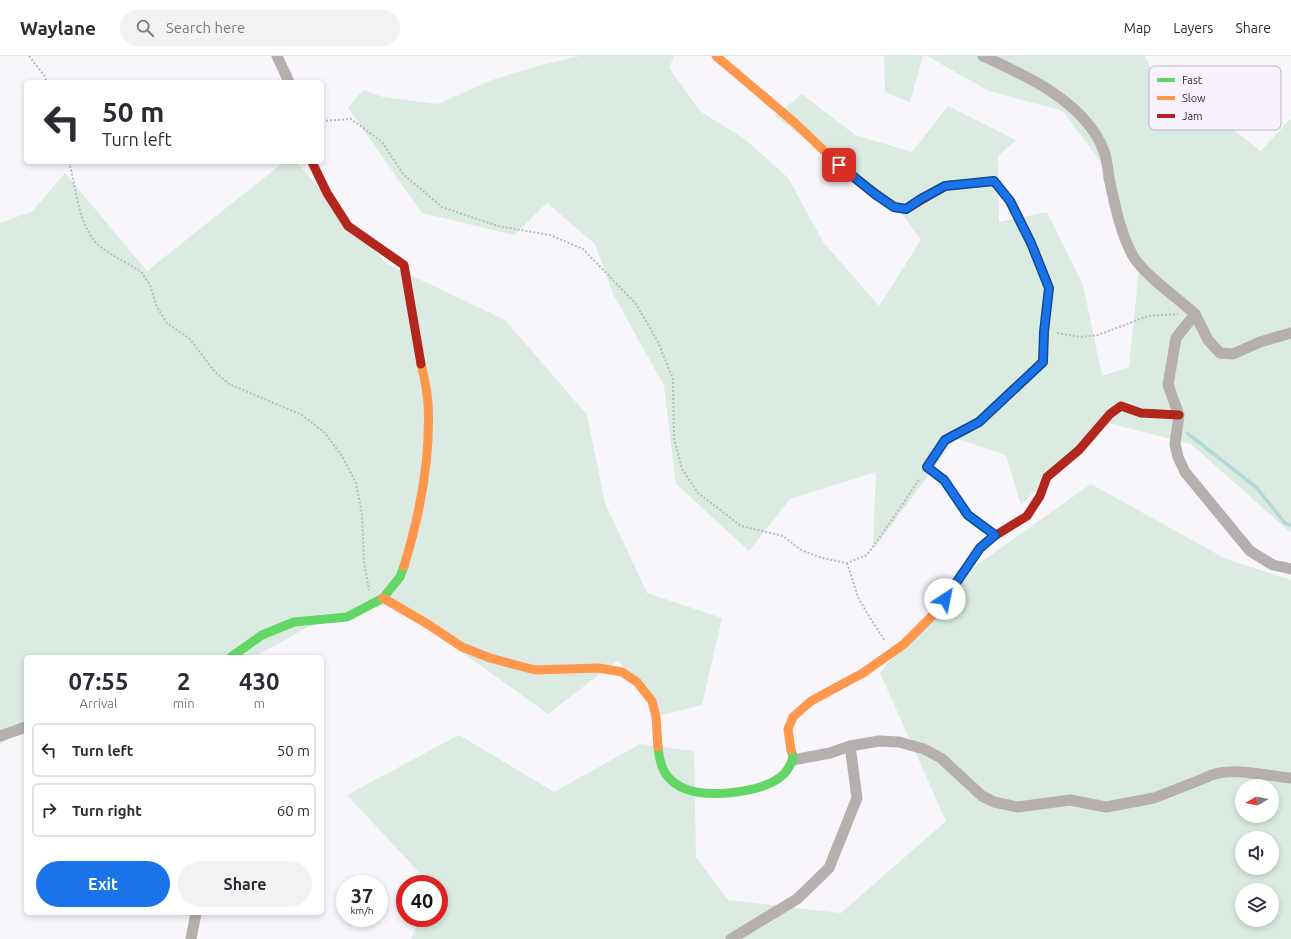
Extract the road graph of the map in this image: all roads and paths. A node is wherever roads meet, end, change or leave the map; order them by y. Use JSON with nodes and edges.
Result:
{"nodes":[{"id":1,"x":29,"y":56,"type":"edge"},
{"id":2,"x":277,"y":56,"type":"edge"},
{"id":3,"x":716,"y":56,"type":"edge"},
{"id":4,"x":983,"y":56,"type":"edge"},
{"id":5,"x":45,"y":80,"type":"edge"},
{"id":6,"x":288,"y":80,"type":"edge"},
{"id":7,"x":324,"y":121,"type":"edge"},
{"id":8,"x":69,"y":164,"type":"edge"},
{"id":9,"x":313,"y":164,"type":"edge"},
{"id":10,"x":1195,"y":314,"type":"junction"},
{"id":11,"x":1044,"y":332,"type":"junction"},
{"id":12,"x":1291,"y":333,"type":"edge"},
{"id":13,"x":1179,"y":415,"type":"junction"},
{"id":14,"x":927,"y":467,"type":"junction"},
{"id":15,"x":995,"y":535,"type":"junction"},
{"id":16,"x":847,"y":562,"type":"junction"},
{"id":17,"x":1291,"y":569,"type":"edge"},
{"id":18,"x":383,"y":598,"type":"junction"},
{"id":19,"x":372,"y":603,"type":"junction"},
{"id":20,"x":893,"y":652,"type":"junction"},
{"id":21,"x":234,"y":655,"type":"edge"},
{"id":22,"x":24,"y":728,"type":"edge"},
{"id":23,"x":0,"y":736,"type":"edge"},
{"id":24,"x":850,"y":746,"type":"junction"},
{"id":25,"x":793,"y":760,"type":"junction"},
{"id":26,"x":1291,"y":778,"type":"edge"},
{"id":27,"x":196,"y":915,"type":"edge"},
{"id":28,"x":191,"y":939,"type":"edge"},
{"id":29,"x":731,"y":939,"type":"edge"}],
"edges":[{"from":1,"to":5,"type":"path"},
{"from":2,"to":6,"type":"street"},
{"from":3,"to":11,"type":"street"},
{"from":4,"to":10,"type":"street"},
{"from":7,"to":16,"type":"path"},
{"from":8,"to":19,"type":"path"},
{"from":9,"to":18,"type":"street"},
{"from":10,"to":11,"type":"path"},
{"from":10,"to":12,"type":"street"},
{"from":10,"to":13,"type":"street"},
{"from":11,"to":14,"type":"street"},
{"from":13,"to":15,"type":"street"},
{"from":13,"to":17,"type":"street"},
{"from":14,"to":15,"type":"street"},
{"from":14,"to":16,"type":"path"},
{"from":15,"to":20,"type":"street"},
{"from":16,"to":20,"type":"path"},
{"from":18,"to":19,"type":"street"},
{"from":18,"to":25,"type":"street"},
{"from":19,"to":21,"type":"street"},
{"from":20,"to":25,"type":"street"},
{"from":22,"to":23,"type":"street"},
{"from":24,"to":25,"type":"street"},
{"from":24,"to":26,"type":"street"},
{"from":24,"to":29,"type":"street"},
{"from":27,"to":28,"type":"street"}]}
